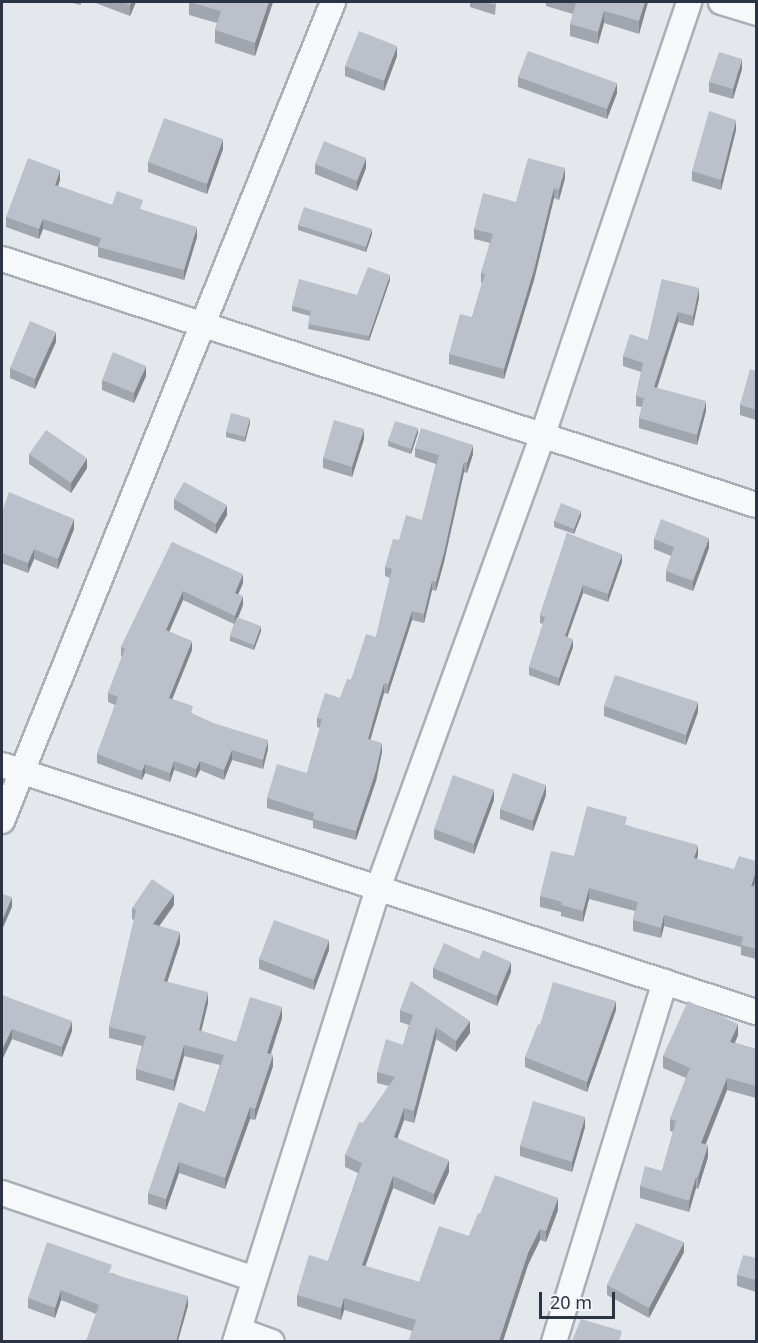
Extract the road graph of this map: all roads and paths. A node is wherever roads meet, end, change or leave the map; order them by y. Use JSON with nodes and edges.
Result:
{"nodes":[{"id":1,"x":333,"y":2,"type":"edge"},
{"id":2,"x":689,"y":2,"type":"edge"},
{"id":3,"x":721,"y":2,"type":"edge"},
{"id":4,"x":756,"y":13,"type":"edge"},
{"id":5,"x":2,"y":258,"type":"edge"},
{"id":6,"x":204,"y":323,"type":"junction"},
{"id":7,"x":542,"y":437,"type":"junction"},
{"id":8,"x":756,"y":505,"type":"edge"},
{"id":9,"x":11,"y":768,"type":"edge"},
{"id":10,"x":2,"y":820,"type":"edge"},
{"id":11,"x":378,"y":888,"type":"junction"},
{"id":12,"x":665,"y":982,"type":"junction"},
{"id":13,"x":756,"y":1012,"type":"edge"},
{"id":14,"x":2,"y":1192,"type":"edge"},
{"id":15,"x":254,"y":1279,"type":"junction"},
{"id":16,"x":237,"y":1336,"type":"edge"},
{"id":17,"x":272,"y":1341,"type":"edge"},
{"id":18,"x":554,"y":1341,"type":"edge"}],
"edges":[{"from":1,"to":6,"type":"street"},
{"from":2,"to":7,"type":"street"},
{"from":3,"to":4,"type":"street"},
{"from":5,"to":6,"type":"street"},
{"from":6,"to":7,"type":"street"},
{"from":6,"to":9,"type":"street"},
{"from":7,"to":8,"type":"street"},
{"from":7,"to":11,"type":"street"},
{"from":9,"to":10,"type":"street"},
{"from":9,"to":11,"type":"street"},
{"from":11,"to":12,"type":"street"},
{"from":11,"to":15,"type":"street"},
{"from":12,"to":13,"type":"street"},
{"from":12,"to":18,"type":"street"},
{"from":14,"to":15,"type":"street"},
{"from":15,"to":16,"type":"street"},
{"from":16,"to":17,"type":"street"}]}
